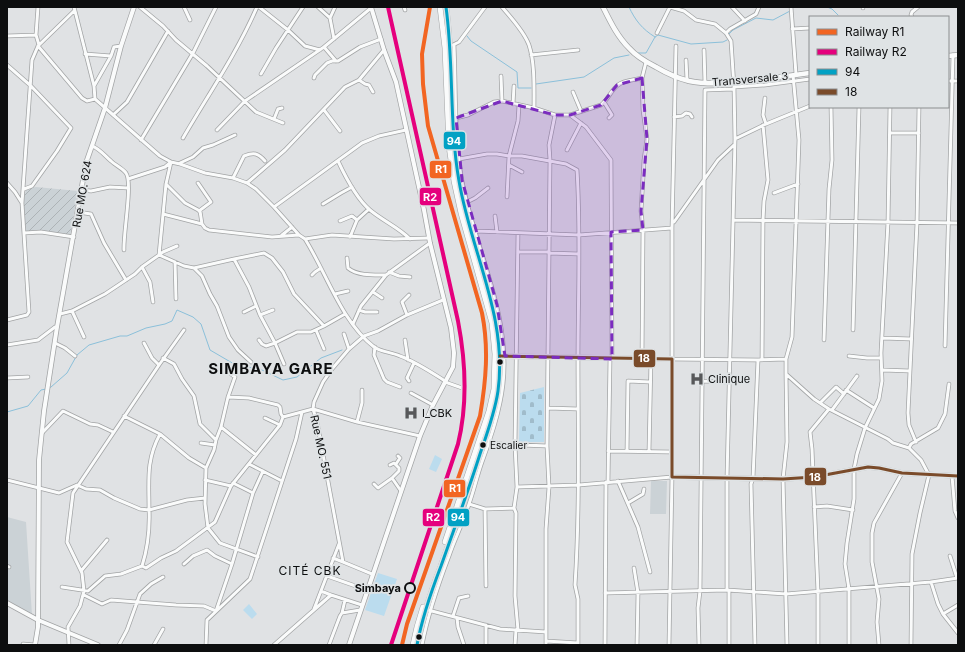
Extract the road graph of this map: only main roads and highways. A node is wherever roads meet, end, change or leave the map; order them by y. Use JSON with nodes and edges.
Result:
{"nodes":[{"id":1,"x":440,"y":7,"type":"edge"},
{"id":2,"x":446,"y":7,"type":"edge"},
{"id":3,"x":603,"y":7,"type":"edge"},
{"id":4,"x":809,"y":73,"type":"edge"},
{"id":5,"x":413,"y":645,"type":"edge"},
{"id":6,"x":417,"y":645,"type":"edge"}],
"edges":[{"from":1,"to":5,"type":"main road"},
{"from":2,"to":6,"type":"main road"},
{"from":3,"to":4,"type":"main road","name":"Transversale 3"}]}
